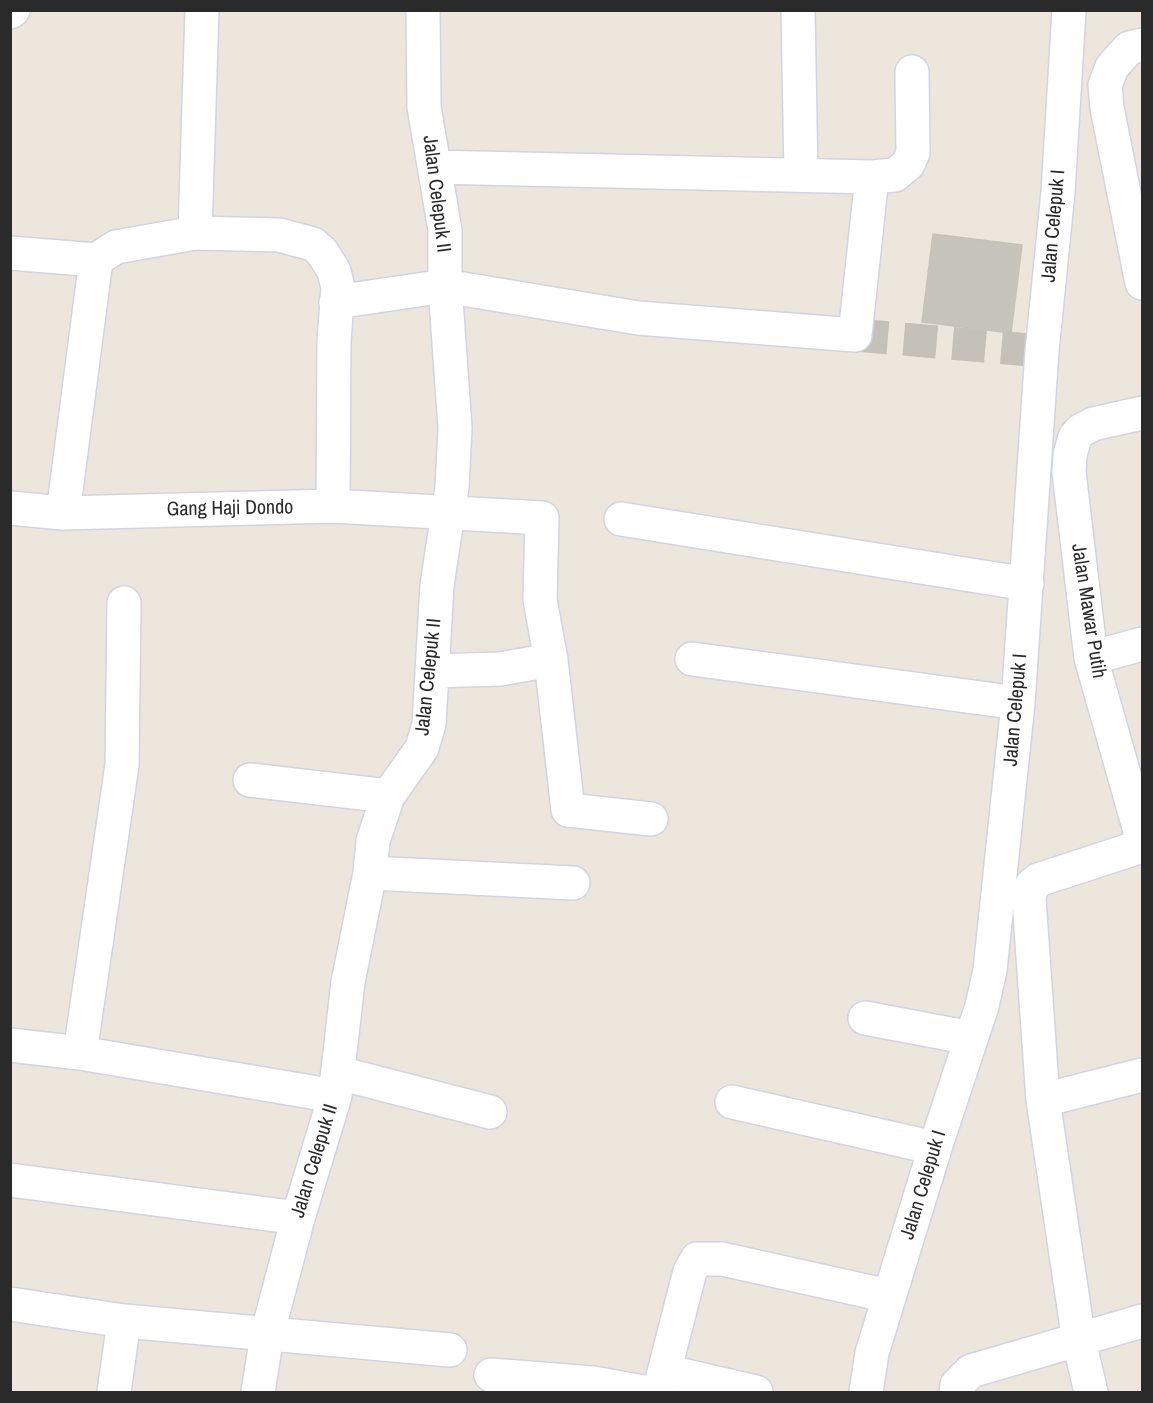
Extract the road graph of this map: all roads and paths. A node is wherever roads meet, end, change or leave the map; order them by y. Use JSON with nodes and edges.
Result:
{"nodes":[{"id":1,"x":202,"y":10,"type":"edge"},
{"id":2,"x":423,"y":10,"type":"edge"},
{"id":3,"x":798,"y":10,"type":"edge"},
{"id":4,"x":1069,"y":10,"type":"edge"},
{"id":5,"x":1143,"y":45,"type":"edge"},
{"id":6,"x":912,"y":72,"type":"dead end"},
{"id":7,"x":434,"y":167,"type":"junction"},
{"id":8,"x":801,"y":175,"type":"junction"},
{"id":9,"x":872,"y":177,"type":"junction"},
{"id":10,"x":195,"y":233,"type":"junction"},
{"id":11,"x":10,"y":253,"type":"edge"},
{"id":12,"x":96,"y":260,"type":"junction"},
{"id":13,"x":1143,"y":283,"type":"edge"},
{"id":14,"x":445,"y":286,"type":"junction"},
{"id":15,"x":336,"y":302,"type":"junction"},
{"id":16,"x":1143,"y":413,"type":"edge"},
{"id":17,"x":333,"y":506,"type":"junction"},
{"id":18,"x":10,"y":508,"type":"edge"},
{"id":19,"x":63,"y":513,"type":"junction"},
{"id":20,"x":448,"y":514,"type":"junction"},
{"id":21,"x":621,"y":519,"type":"dead end"},
{"id":22,"x":1027,"y":584,"type":"junction"},
{"id":23,"x":124,"y":603,"type":"dead end"},
{"id":24,"x":1143,"y":644,"type":"edge"},
{"id":25,"x":1091,"y":658,"type":"junction"},
{"id":26,"x":692,"y":659,"type":"dead end"},
{"id":27,"x":552,"y":660,"type":"junction"},
{"id":28,"x":432,"y":670,"type":"junction"},
{"id":29,"x":1018,"y":703,"type":"junction"},
{"id":30,"x":250,"y":780,"type":"dead end"},
{"id":31,"x":388,"y":796,"type":"junction"},
{"id":32,"x":651,"y":819,"type":"dead end"},
{"id":33,"x":1143,"y":838,"type":"edge"},
{"id":34,"x":1143,"y":846,"type":"edge"},
{"id":35,"x":370,"y":873,"type":"junction"},
{"id":36,"x":573,"y":883,"type":"dead end"},
{"id":37,"x":865,"y":1018,"type":"dead end"},
{"id":38,"x":971,"y":1038,"type":"junction"},
{"id":39,"x":10,"y":1045,"type":"edge"},
{"id":40,"x":80,"y":1053,"type":"junction"},
{"id":41,"x":1143,"y":1075,"type":"edge"},
{"id":42,"x":337,"y":1084,"type":"junction"},
{"id":43,"x":1043,"y":1100,"type":"junction"},
{"id":44,"x":732,"y":1102,"type":"dead end"},
{"id":45,"x":490,"y":1112,"type":"dead end"},
{"id":46,"x":935,"y":1148,"type":"junction"},
{"id":47,"x":10,"y":1180,"type":"edge"},
{"id":48,"x":298,"y":1218,"type":"junction"},
{"id":49,"x":890,"y":1296,"type":"junction"},
{"id":50,"x":10,"y":1304,"type":"edge"},
{"id":51,"x":124,"y":1321,"type":"junction"},
{"id":52,"x":1143,"y":1321,"type":"edge"},
{"id":53,"x":267,"y":1335,"type":"junction"},
{"id":54,"x":1079,"y":1341,"type":"junction"},
{"id":55,"x":450,"y":1350,"type":"dead end"},
{"id":56,"x":491,"y":1375,"type":"dead end"},
{"id":57,"x":656,"y":1385,"type":"edge"},
{"id":58,"x":114,"y":1392,"type":"edge"},
{"id":59,"x":258,"y":1392,"type":"edge"},
{"id":60,"x":756,"y":1392,"type":"edge"},
{"id":61,"x":866,"y":1392,"type":"edge"},
{"id":62,"x":956,"y":1392,"type":"edge"},
{"id":63,"x":1091,"y":1392,"type":"edge"}],
"edges":[{"from":1,"to":10,"type":"street"},
{"from":2,"to":7,"type":"street","name":"Jalan Celepuk II"},
{"from":3,"to":8,"type":"street"},
{"from":4,"to":22,"type":"street","name":"Jalan Celepuk I"},
{"from":5,"to":13,"type":"street"},
{"from":6,"to":9,"type":"street"},
{"from":7,"to":8,"type":"street"},
{"from":7,"to":14,"type":"street","name":"Jalan Celepuk II"},
{"from":8,"to":9,"type":"street"},
{"from":9,"to":14,"type":"street"},
{"from":10,"to":12,"type":"street"},
{"from":10,"to":15,"type":"street"},
{"from":11,"to":12,"type":"street"},
{"from":12,"to":19,"type":"street"},
{"from":14,"to":15,"type":"street"},
{"from":14,"to":20,"type":"street","name":"Jalan Celepuk II"},
{"from":15,"to":17,"type":"street"},
{"from":16,"to":25,"type":"street","name":"Jalan Mawar Putih"},
{"from":17,"to":19,"type":"street","name":"Gang Haji Dondo"},
{"from":17,"to":20,"type":"street","name":"Gang Haji Dondo"},
{"from":18,"to":19,"type":"street","name":"Gang Haji Dondo"},
{"from":20,"to":27,"type":"street","name":"Gang Haji Dondo"},
{"from":20,"to":28,"type":"street","name":"Jalan Celepuk II"},
{"from":21,"to":22,"type":"street"},
{"from":22,"to":29,"type":"street","name":"Jalan Celepuk I"},
{"from":23,"to":40,"type":"street"},
{"from":24,"to":25,"type":"street"},
{"from":25,"to":33,"type":"street","name":"Jalan Mawar Putih"},
{"from":26,"to":29,"type":"street"},
{"from":27,"to":28,"type":"street"},
{"from":27,"to":32,"type":"street"},
{"from":28,"to":31,"type":"street","name":"Jalan Celepuk II"},
{"from":29,"to":38,"type":"street","name":"Jalan Celepuk I"},
{"from":30,"to":31,"type":"street"},
{"from":31,"to":35,"type":"street","name":"Jalan Celepuk II"},
{"from":34,"to":43,"type":"street"},
{"from":35,"to":36,"type":"street"},
{"from":35,"to":42,"type":"street","name":"Jalan Celepuk II"},
{"from":37,"to":38,"type":"street"},
{"from":38,"to":46,"type":"street","name":"Jalan Celepuk I"},
{"from":39,"to":40,"type":"street"},
{"from":40,"to":42,"type":"street"},
{"from":41,"to":43,"type":"street"},
{"from":42,"to":45,"type":"street"},
{"from":42,"to":48,"type":"street","name":"Jalan Celepuk II"},
{"from":43,"to":54,"type":"street"},
{"from":44,"to":46,"type":"street"},
{"from":46,"to":49,"type":"street","name":"Jalan Celepuk I"},
{"from":47,"to":48,"type":"street"},
{"from":48,"to":53,"type":"street","name":"Jalan Celepuk II"},
{"from":49,"to":57,"type":"street"},
{"from":49,"to":61,"type":"street","name":"Jalan Celepuk I"},
{"from":50,"to":51,"type":"street"},
{"from":51,"to":53,"type":"street"},
{"from":51,"to":58,"type":"street"},
{"from":52,"to":54,"type":"street"},
{"from":53,"to":55,"type":"street"},
{"from":53,"to":59,"type":"street","name":"Jalan Celepuk II"},
{"from":54,"to":62,"type":"street"},
{"from":54,"to":63,"type":"street"},
{"from":56,"to":57,"type":"street"},
{"from":57,"to":60,"type":"street"}]}
